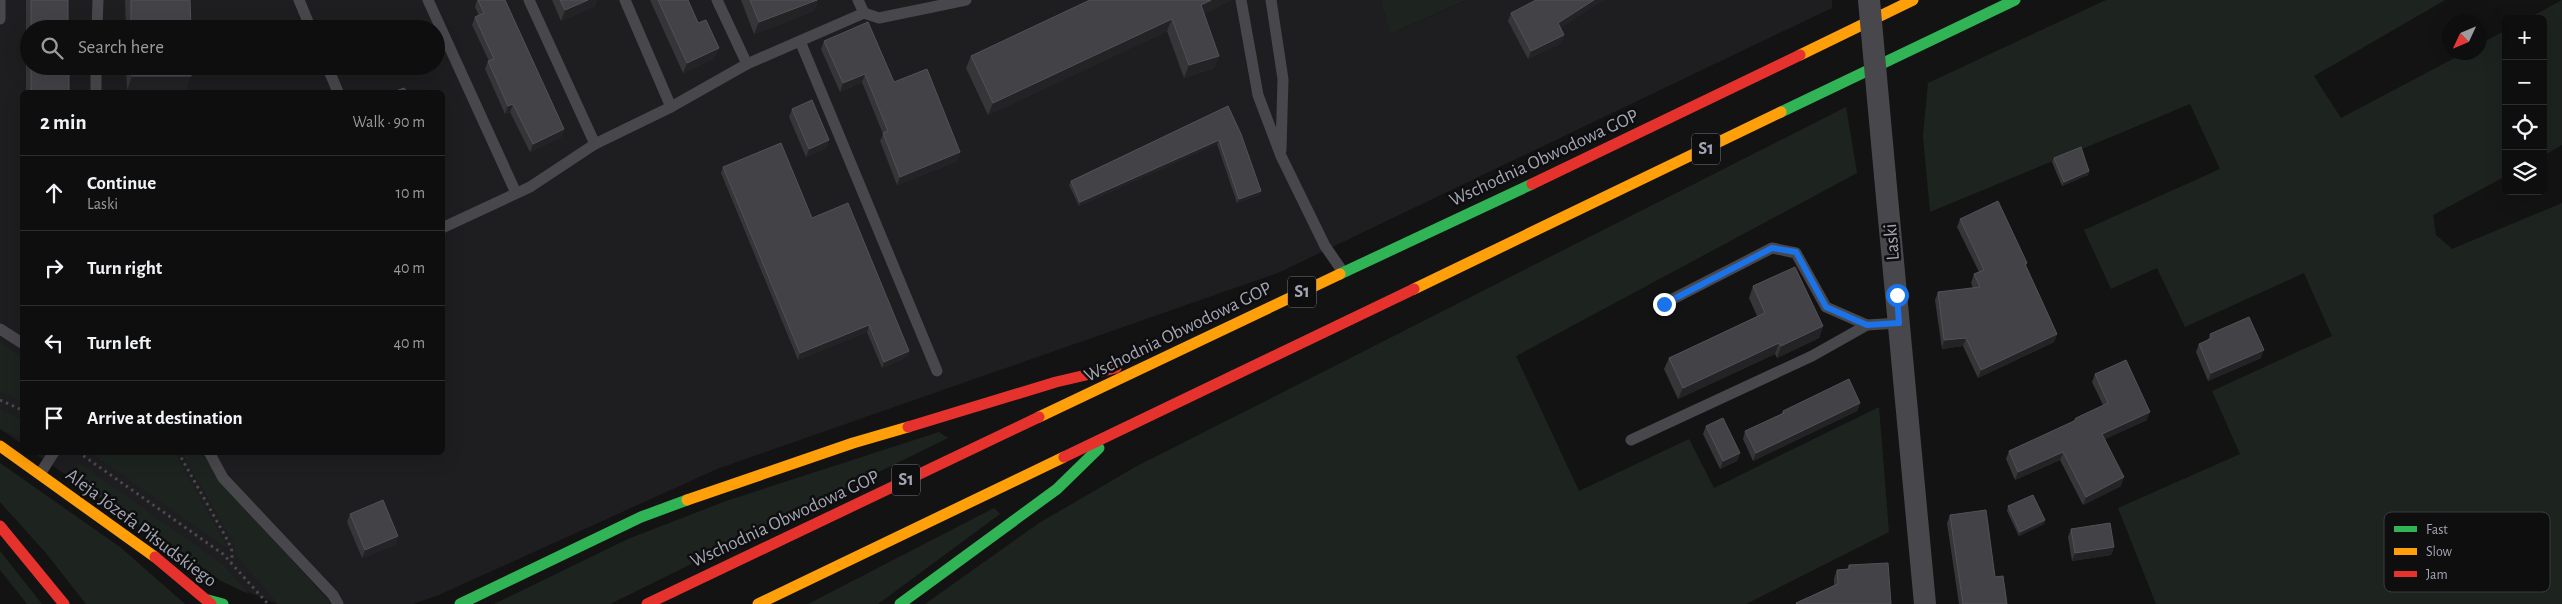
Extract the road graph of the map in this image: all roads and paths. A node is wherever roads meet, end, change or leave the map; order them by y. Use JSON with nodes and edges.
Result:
{"nodes":[{"id":1,"x":0,"y":0,"type":"edge"},
{"id":2,"x":98,"y":0,"type":"edge"},
{"id":3,"x":298,"y":0,"type":"edge"},
{"id":4,"x":428,"y":0,"type":"edge"},
{"id":5,"x":529,"y":0,"type":"edge"},
{"id":6,"x":624,"y":0,"type":"edge"},
{"id":7,"x":717,"y":0,"type":"edge"},
{"id":8,"x":858,"y":0,"type":"edge"},
{"id":9,"x":966,"y":0,"type":"edge"},
{"id":10,"x":1241,"y":0,"type":"edge"},
{"id":11,"x":1271,"y":0,"type":"edge"},
{"id":12,"x":1868,"y":0,"type":"edge"},
{"id":13,"x":1913,"y":0,"type":"edge"},
{"id":14,"x":2016,"y":0,"type":"edge"},
{"id":15,"x":864,"y":13,"type":"junction"},
{"id":16,"x":0,"y":19,"type":"edge"},
{"id":17,"x":97,"y":20,"type":"edge"},
{"id":18,"x":307,"y":20,"type":"edge"},
{"id":19,"x":437,"y":20,"type":"edge"},
{"id":20,"x":445,"y":37,"type":"edge"},
{"id":21,"x":800,"y":42,"type":"junction"},
{"id":22,"x":747,"y":64,"type":"junction"},
{"id":23,"x":96,"y":75,"type":"edge"},
{"id":24,"x":331,"y":75,"type":"edge"},
{"id":25,"x":96,"y":90,"type":"edge"},
{"id":26,"x":337,"y":90,"type":"edge"},
{"id":27,"x":672,"y":107,"type":"junction"},
{"id":28,"x":595,"y":144,"type":"junction"},
{"id":29,"x":1281,"y":156,"type":"junction"},
{"id":30,"x":516,"y":193,"type":"junction"},
{"id":31,"x":445,"y":227,"type":"edge"},
{"id":32,"x":1343,"y":272,"type":"junction"},
{"id":33,"x":1664,"y":304,"type":"dead end"},
{"id":34,"x":1899,"y":323,"type":"junction"},
{"id":35,"x":1867,"y":325,"type":"junction"},
{"id":36,"x":0,"y":329,"type":"edge"},
{"id":37,"x":20,"y":342,"type":"edge"},
{"id":38,"x":1166,"y":357,"type":"junction"},
{"id":39,"x":937,"y":372,"type":"dead end"},
{"id":40,"x":0,"y":400,"type":"edge"},
{"id":41,"x":20,"y":409,"type":"edge"},
{"id":42,"x":1116,"y":432,"type":"junction"},
{"id":43,"x":1631,"y":440,"type":"dead end"},
{"id":44,"x":0,"y":446,"type":"edge"},
{"id":45,"x":52,"y":455,"type":"edge"},
{"id":46,"x":82,"y":455,"type":"edge"},
{"id":47,"x":180,"y":455,"type":"edge"},
{"id":48,"x":211,"y":455,"type":"edge"},
{"id":49,"x":40,"y":474,"type":"junction"},
{"id":50,"x":0,"y":526,"type":"edge"},
{"id":51,"x":232,"y":562,"type":"junction"},
{"id":52,"x":209,"y":602,"type":"edge"},
{"id":53,"x":64,"y":604,"type":"edge"},
{"id":54,"x":223,"y":604,"type":"edge"},
{"id":55,"x":268,"y":604,"type":"edge"},
{"id":56,"x":338,"y":604,"type":"edge"},
{"id":57,"x":460,"y":604,"type":"edge"},
{"id":58,"x":647,"y":604,"type":"edge"},
{"id":59,"x":758,"y":604,"type":"edge"},
{"id":60,"x":900,"y":604,"type":"edge"},
{"id":61,"x":1925,"y":604,"type":"edge"}],
"edges":[{"from":1,"to":16,"type":"lane"},
{"from":2,"to":17,"type":"lane"},
{"from":3,"to":18,"type":"lane"},
{"from":4,"to":19,"type":"lane"},
{"from":5,"to":28,"type":"lane"},
{"from":6,"to":27,"type":"lane"},
{"from":7,"to":22,"type":"lane"},
{"from":8,"to":15,"type":"lane"},
{"from":9,"to":15,"type":"lane"},
{"from":10,"to":29,"type":"lane"},
{"from":11,"to":29,"type":"lane"},
{"from":12,"to":34,"type":"street","name":"Laski","bridge":true},
{"from":13,"to":32,"type":"main road","name":"Wschodnia Obwodowa GOP","number":"S1"},
{"from":14,"to":42,"type":"main road","number":"S1"},
{"from":15,"to":21,"type":"lane"},
{"from":20,"to":30,"type":"lane"},
{"from":21,"to":22,"type":"lane"},
{"from":21,"to":39,"type":"lane"},
{"from":22,"to":27,"type":"lane"},
{"from":23,"to":25,"type":"lane"},
{"from":24,"to":26,"type":"lane"},
{"from":27,"to":28,"type":"lane"},
{"from":28,"to":30,"type":"lane"},
{"from":29,"to":32,"type":"lane"},
{"from":30,"to":31,"type":"lane"},
{"from":32,"to":38,"type":"main road","name":"Wschodnia Obwodowa GOP","number":"S1"},
{"from":33,"to":35,"type":"lane"},
{"from":34,"to":35,"type":"lane"},
{"from":34,"to":61,"type":"street","name":"Laski"},
{"from":35,"to":43,"type":"lane"},
{"from":36,"to":37,"type":"lane"},
{"from":38,"to":57,"type":"main road"},
{"from":38,"to":58,"type":"main road","name":"Wschodnia Obwodowa GOP","number":"S1"},
{"from":40,"to":41,"type":"path"},
{"from":42,"to":59,"type":"main road","number":"S1"},
{"from":42,"to":60,"type":"main road"},
{"from":44,"to":49,"type":"main road","name":"Aleja Józefa Piłsudskiego"},
{"from":45,"to":49,"type":"lane"},
{"from":46,"to":51,"type":"path"},
{"from":47,"to":51,"type":"path"},
{"from":48,"to":56,"type":"lane"},
{"from":49,"to":52,"type":"main road","name":"Aleja Józefa Piłsudskiego"},
{"from":50,"to":53,"type":"main road"},
{"from":51,"to":55,"type":"path"},
{"from":52,"to":54,"type":"main road"}]}
